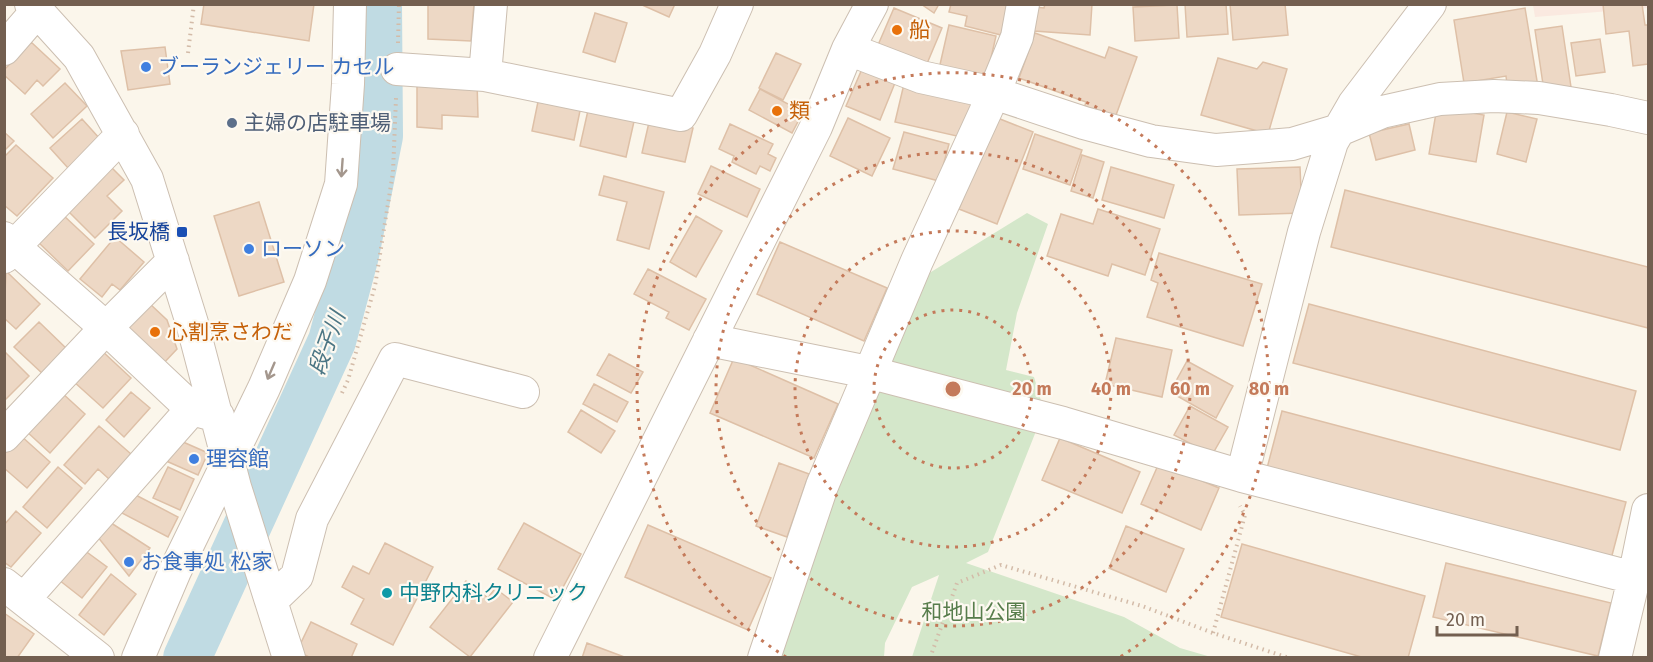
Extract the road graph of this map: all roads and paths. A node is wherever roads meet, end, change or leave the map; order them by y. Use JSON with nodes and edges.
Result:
{"nodes":[{"id":1,"x":194,"y":4,"type":"edge"},
{"id":2,"x":350,"y":4,"type":"edge"},
{"id":3,"x":399,"y":4,"type":"edge"},
{"id":4,"x":491,"y":4,"type":"edge"},
{"id":5,"x":737,"y":4,"type":"edge"},
{"id":6,"x":872,"y":4,"type":"edge"},
{"id":7,"x":1023,"y":4,"type":"edge"},
{"id":8,"x":1430,"y":4,"type":"edge"},
{"id":9,"x":34,"y":8,"type":"edge"},
{"id":10,"x":4,"y":49,"type":"edge"},
{"id":11,"x":848,"y":49,"type":"junction"},
{"id":12,"x":188,"y":53,"type":"dead end"},
{"id":13,"x":397,"y":69,"type":"junction"},
{"id":14,"x":486,"y":75,"type":"junction"},
{"id":15,"x":993,"y":93,"type":"junction"},
{"id":16,"x":1648,"y":118,"type":"edge"},
{"id":17,"x":1339,"y":130,"type":"junction"},
{"id":18,"x":123,"y":134,"type":"junction"},
{"id":19,"x":8,"y":248,"type":"edge"},
{"id":20,"x":173,"y":261,"type":"junction"},
{"id":21,"x":106,"y":328,"type":"junction"},
{"id":22,"x":709,"y":340,"type":"junction"},
{"id":23,"x":868,"y":372,"type":"junction"},
{"id":24,"x":523,"y":392,"type":"dead end"},
{"id":25,"x":338,"y":402,"type":"dead end"},
{"id":26,"x":205,"y":413,"type":"junction"},
{"id":27,"x":4,"y":436,"type":"edge"},
{"id":28,"x":232,"y":474,"type":"junction"},
{"id":29,"x":1242,"y":476,"type":"junction"},
{"id":30,"x":1648,"y":510,"type":"edge"},
{"id":31,"x":1634,"y":578,"type":"junction"},
{"id":32,"x":267,"y":587,"type":"junction"},
{"id":33,"x":15,"y":591,"type":"edge"},
{"id":34,"x":1213,"y":633,"type":"junction"},
{"id":35,"x":278,"y":649,"type":"edge"},
{"id":36,"x":98,"y":657,"type":"edge"},
{"id":37,"x":138,"y":657,"type":"edge"},
{"id":38,"x":550,"y":657,"type":"edge"},
{"id":39,"x":764,"y":657,"type":"edge"},
{"id":40,"x":930,"y":657,"type":"edge"},
{"id":41,"x":1289,"y":657,"type":"edge"},
{"id":42,"x":1615,"y":657,"type":"edge"}],
"edges":[{"from":1,"to":12,"type":"path"},
{"from":2,"to":28,"type":"street","one_way":true},
{"from":3,"to":13,"type":"path"},
{"from":4,"to":14,"type":"street"},
{"from":5,"to":14,"type":"street"},
{"from":6,"to":11,"type":"street"},
{"from":7,"to":15,"type":"street"},
{"from":8,"to":17,"type":"street"},
{"from":9,"to":10,"type":"street"},
{"from":9,"to":18,"type":"street"},
{"from":11,"to":15,"type":"street"},
{"from":11,"to":22,"type":"street"},
{"from":13,"to":14,"type":"street"},
{"from":13,"to":25,"type":"path"},
{"from":15,"to":17,"type":"street"},
{"from":15,"to":23,"type":"street"},
{"from":16,"to":17,"type":"street"},
{"from":17,"to":29,"type":"street"},
{"from":18,"to":19,"type":"street"},
{"from":18,"to":20,"type":"street"},
{"from":19,"to":21,"type":"street"},
{"from":20,"to":21,"type":"street"},
{"from":20,"to":26,"type":"street"},
{"from":21,"to":26,"type":"street"},
{"from":21,"to":27,"type":"street"},
{"from":22,"to":23,"type":"street"},
{"from":22,"to":38,"type":"street"},
{"from":23,"to":29,"type":"street"},
{"from":23,"to":39,"type":"street"},
{"from":24,"to":32,"type":"street"},
{"from":26,"to":28,"type":"street"},
{"from":26,"to":33,"type":"street"},
{"from":28,"to":32,"type":"street"},
{"from":28,"to":37,"type":"street"},
{"from":29,"to":31,"type":"street"},
{"from":29,"to":34,"type":"path"},
{"from":30,"to":31,"type":"street"},
{"from":31,"to":42,"type":"street"},
{"from":32,"to":35,"type":"street"},
{"from":33,"to":36,"type":"street"},
{"from":34,"to":40,"type":"path"},
{"from":34,"to":41,"type":"path"}]}
